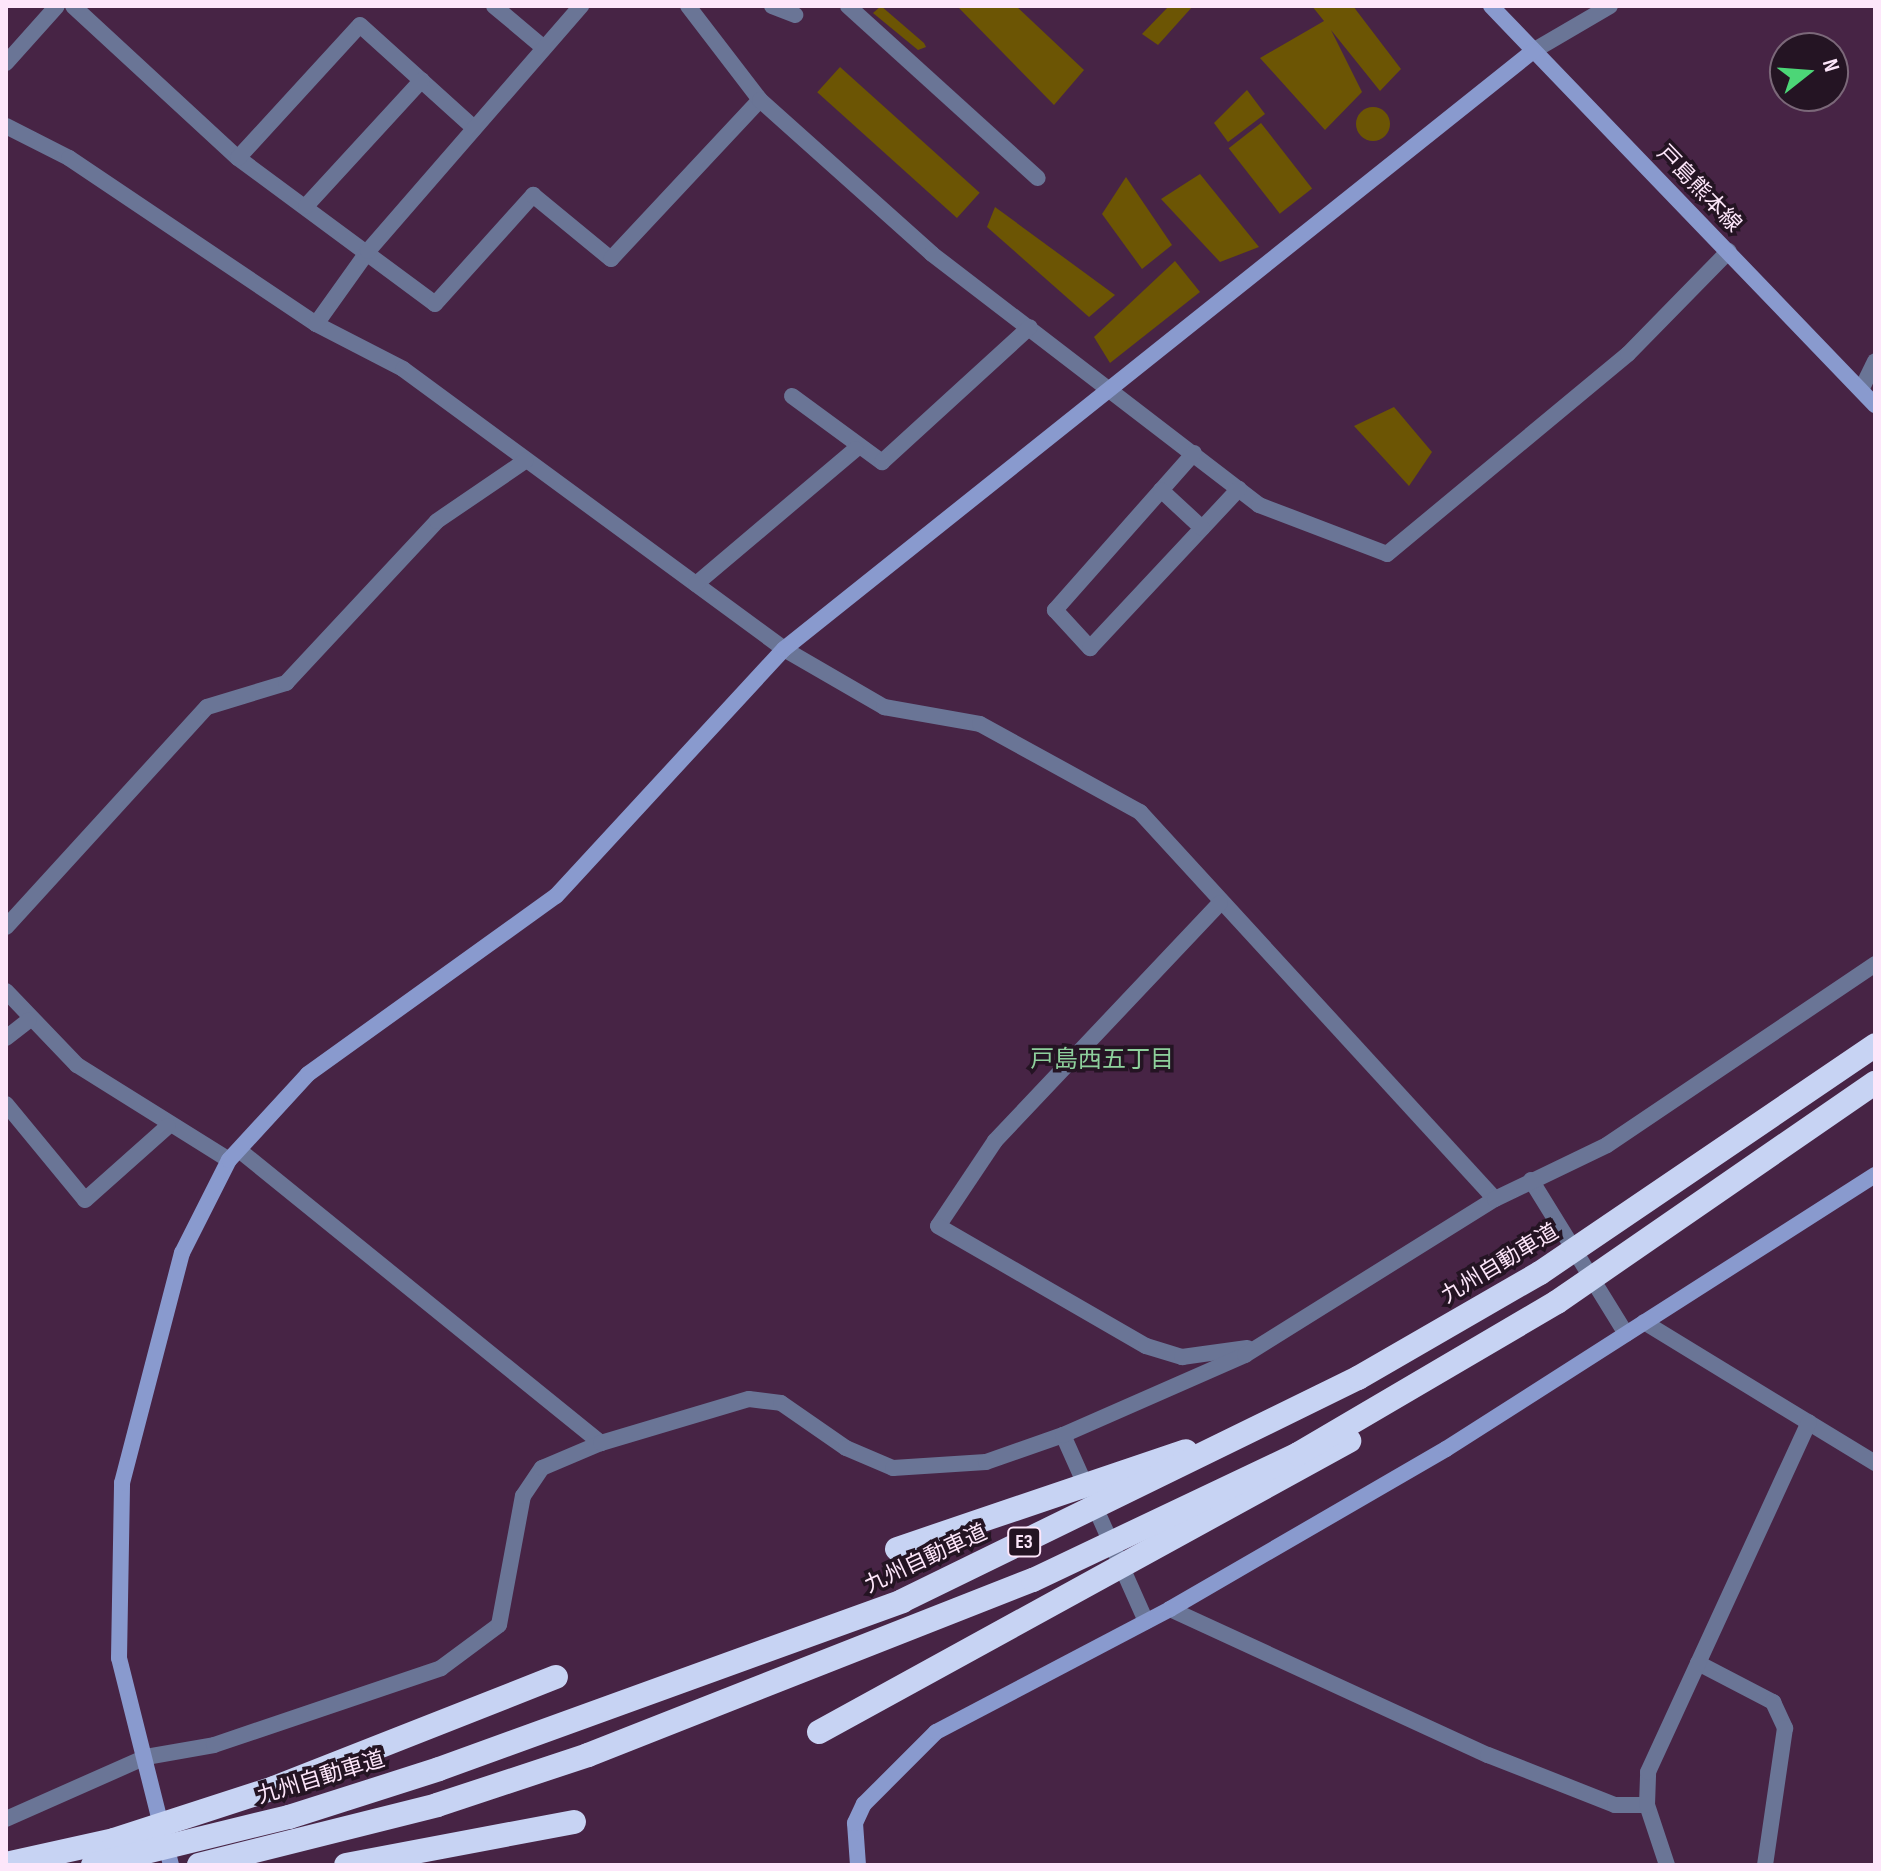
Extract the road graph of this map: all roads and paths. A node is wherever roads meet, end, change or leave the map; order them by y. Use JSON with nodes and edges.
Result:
{"nodes":[{"id":1,"x":57,"y":6,"type":"edge"},
{"id":2,"x":73,"y":6,"type":"edge"},
{"id":3,"x":494,"y":6,"type":"edge"},
{"id":4,"x":581,"y":6,"type":"edge"},
{"id":5,"x":688,"y":6,"type":"edge"},
{"id":6,"x":772,"y":6,"type":"edge"},
{"id":7,"x":848,"y":6,"type":"edge"},
{"id":8,"x":1491,"y":6,"type":"edge"},
{"id":9,"x":1610,"y":6,"type":"edge"},
{"id":10,"x":795,"y":15,"type":"dead end"},
{"id":11,"x":544,"y":48,"type":"junction"},
{"id":12,"x":1533,"y":51,"type":"junction"},
{"id":13,"x":6,"y":63,"type":"edge"},
{"id":14,"x":422,"y":80,"type":"junction"},
{"id":15,"x":760,"y":100,"type":"junction"},
{"id":16,"x":6,"y":126,"type":"edge"},
{"id":17,"x":474,"y":128,"type":"junction"},
{"id":18,"x":238,"y":158,"type":"junction"},
{"id":19,"x":1038,"y":178,"type":"dead end"},
{"id":20,"x":306,"y":206,"type":"junction"},
{"id":21,"x":368,"y":251,"type":"junction"},
{"id":22,"x":1729,"y":251,"type":"junction"},
{"id":23,"x":316,"y":324,"type":"junction"},
{"id":24,"x":1030,"y":327,"type":"junction"},
{"id":25,"x":1875,"y":361,"type":"edge"},
{"id":26,"x":1111,"y":387,"type":"junction"},
{"id":27,"x":1861,"y":390,"type":"junction"},
{"id":28,"x":792,"y":396,"type":"dead end"},
{"id":29,"x":1875,"y":405,"type":"edge"},
{"id":30,"x":856,"y":449,"type":"junction"},
{"id":31,"x":1194,"y":453,"type":"junction"},
{"id":32,"x":525,"y":461,"type":"junction"},
{"id":33,"x":1239,"y":489,"type":"junction"},
{"id":34,"x":1161,"y":490,"type":"junction"},
{"id":35,"x":1202,"y":528,"type":"junction"},
{"id":36,"x":696,"y":584,"type":"junction"},
{"id":37,"x":784,"y":649,"type":"junction"},
{"id":38,"x":1220,"y":903,"type":"junction"},
{"id":39,"x":6,"y":927,"type":"edge"},
{"id":40,"x":1875,"y":964,"type":"edge"},
{"id":41,"x":6,"y":991,"type":"edge"},
{"id":42,"x":29,"y":1020,"type":"junction"},
{"id":43,"x":6,"y":1038,"type":"edge"},
{"id":44,"x":1875,"y":1045,"type":"edge"},
{"id":45,"x":1875,"y":1083,"type":"edge"},
{"id":46,"x":6,"y":1104,"type":"edge"},
{"id":47,"x":168,"y":1126,"type":"junction"},
{"id":48,"x":234,"y":1155,"type":"junction"},
{"id":49,"x":1875,"y":1175,"type":"edge"},
{"id":50,"x":1531,"y":1180,"type":"junction"},
{"id":51,"x":1495,"y":1199,"type":"junction"},
{"id":52,"x":1557,"y":1302,"type":"junction"},
{"id":53,"x":1644,"y":1322,"type":"junction"},
{"id":54,"x":1626,"y":1334,"type":"junction"},
{"id":55,"x":1259,"y":1346,"type":"junction"},
{"id":56,"x":1809,"y":1422,"type":"junction"},
{"id":57,"x":1257,"y":1427,"type":"junction"},
{"id":58,"x":1063,"y":1435,"type":"junction"},
{"id":59,"x":601,"y":1443,"type":"junction"},
{"id":60,"x":1875,"y":1463,"type":"edge"},
{"id":61,"x":897,"y":1549,"type":"dead end"},
{"id":62,"x":1170,"y":1609,"type":"junction"},
{"id":63,"x":1142,"y":1615,"type":"junction"},
{"id":64,"x":1698,"y":1663,"type":"junction"},
{"id":65,"x":556,"y":1677,"type":"dead end"},
{"id":66,"x":819,"y":1732,"type":"dead end"},
{"id":67,"x":147,"y":1763,"type":"junction"},
{"id":68,"x":1647,"y":1805,"type":"junction"},
{"id":69,"x":6,"y":1819,"type":"edge"},
{"id":70,"x":574,"y":1822,"type":"dead end"},
{"id":71,"x":6,"y":1864,"type":"edge"},
{"id":72,"x":93,"y":1865,"type":"edge"},
{"id":73,"x":171,"y":1865,"type":"edge"},
{"id":74,"x":199,"y":1865,"type":"edge"},
{"id":75,"x":346,"y":1865,"type":"edge"},
{"id":76,"x":858,"y":1865,"type":"edge"},
{"id":77,"x":1667,"y":1865,"type":"edge"},
{"id":78,"x":1765,"y":1865,"type":"edge"}],
"edges":[{"from":1,"to":13,"type":"street"},
{"from":2,"to":18,"type":"street"},
{"from":3,"to":11,"type":"street"},
{"from":4,"to":11,"type":"street"},
{"from":5,"to":15,"type":"street"},
{"from":6,"to":10,"type":"street"},
{"from":7,"to":19,"type":"street"},
{"from":8,"to":12,"type":"street","name":"戸島熊本線"},
{"from":9,"to":12,"type":"street"},
{"from":11,"to":17,"type":"street"},
{"from":12,"to":22,"type":"street","name":"戸島熊本線"},
{"from":12,"to":26,"type":"street"},
{"from":14,"to":17,"type":"street"},
{"from":14,"to":18,"type":"street"},
{"from":14,"to":20,"type":"street"},
{"from":15,"to":21,"type":"street"},
{"from":15,"to":24,"type":"street"},
{"from":16,"to":23,"type":"street"},
{"from":17,"to":21,"type":"street"},
{"from":18,"to":20,"type":"street"},
{"from":20,"to":21,"type":"street"},
{"from":21,"to":23,"type":"street"},
{"from":22,"to":27,"type":"street","name":"戸島熊本線"},
{"from":22,"to":33,"type":"street"},
{"from":23,"to":32,"type":"street"},
{"from":24,"to":26,"type":"street"},
{"from":24,"to":30,"type":"street"},
{"from":25,"to":27,"type":"street"},
{"from":26,"to":31,"type":"street"},
{"from":26,"to":37,"type":"street"},
{"from":27,"to":29,"type":"street","name":"戸島熊本線"},
{"from":28,"to":30,"type":"street"},
{"from":30,"to":36,"type":"street"},
{"from":31,"to":33,"type":"street"},
{"from":31,"to":34,"type":"street"},
{"from":32,"to":36,"type":"street"},
{"from":32,"to":39,"type":"street"},
{"from":33,"to":35,"type":"street"},
{"from":34,"to":35,"type":"street"},
{"from":34,"to":35,"type":"street"},
{"from":36,"to":37,"type":"street"},
{"from":37,"to":38,"type":"street"},
{"from":37,"to":48,"type":"street"},
{"from":38,"to":51,"type":"street"},
{"from":38,"to":55,"type":"street"},
{"from":40,"to":50,"type":"street"},
{"from":41,"to":42,"type":"street"},
{"from":42,"to":43,"type":"street"},
{"from":42,"to":47,"type":"street"},
{"from":44,"to":57,"type":"highway","name":"九州自動車道","number":"E3"},
{"from":45,"to":52,"type":"highway","number":"E3"},
{"from":46,"to":47,"type":"street"},
{"from":47,"to":48,"type":"street"},
{"from":48,"to":59,"type":"street"},
{"from":48,"to":67,"type":"street"},
{"from":49,"to":53,"type":"street"},
{"from":50,"to":51,"type":"street"},
{"from":50,"to":54,"type":"street"},
{"from":51,"to":55,"type":"street"},
{"from":52,"to":66,"type":"highway"},
{"from":52,"to":74,"type":"highway","number":"E3"},
{"from":53,"to":54,"type":"street"},
{"from":53,"to":56,"type":"street"},
{"from":54,"to":62,"type":"street"},
{"from":55,"to":58,"type":"street"},
{"from":56,"to":60,"type":"street"},
{"from":56,"to":64,"type":"street"},
{"from":57,"to":61,"type":"highway"},
{"from":57,"to":72,"type":"highway","name":"九州自動車道","number":"E3"},
{"from":58,"to":59,"type":"street"},
{"from":58,"to":63,"type":"street"},
{"from":59,"to":67,"type":"street"},
{"from":62,"to":63,"type":"street"},
{"from":62,"to":68,"type":"street"},
{"from":63,"to":76,"type":"street"},
{"from":64,"to":68,"type":"street"},
{"from":64,"to":78,"type":"street"},
{"from":65,"to":71,"type":"highway"},
{"from":67,"to":69,"type":"street"},
{"from":67,"to":73,"type":"street"},
{"from":68,"to":77,"type":"street"},
{"from":70,"to":75,"type":"highway"}]}
